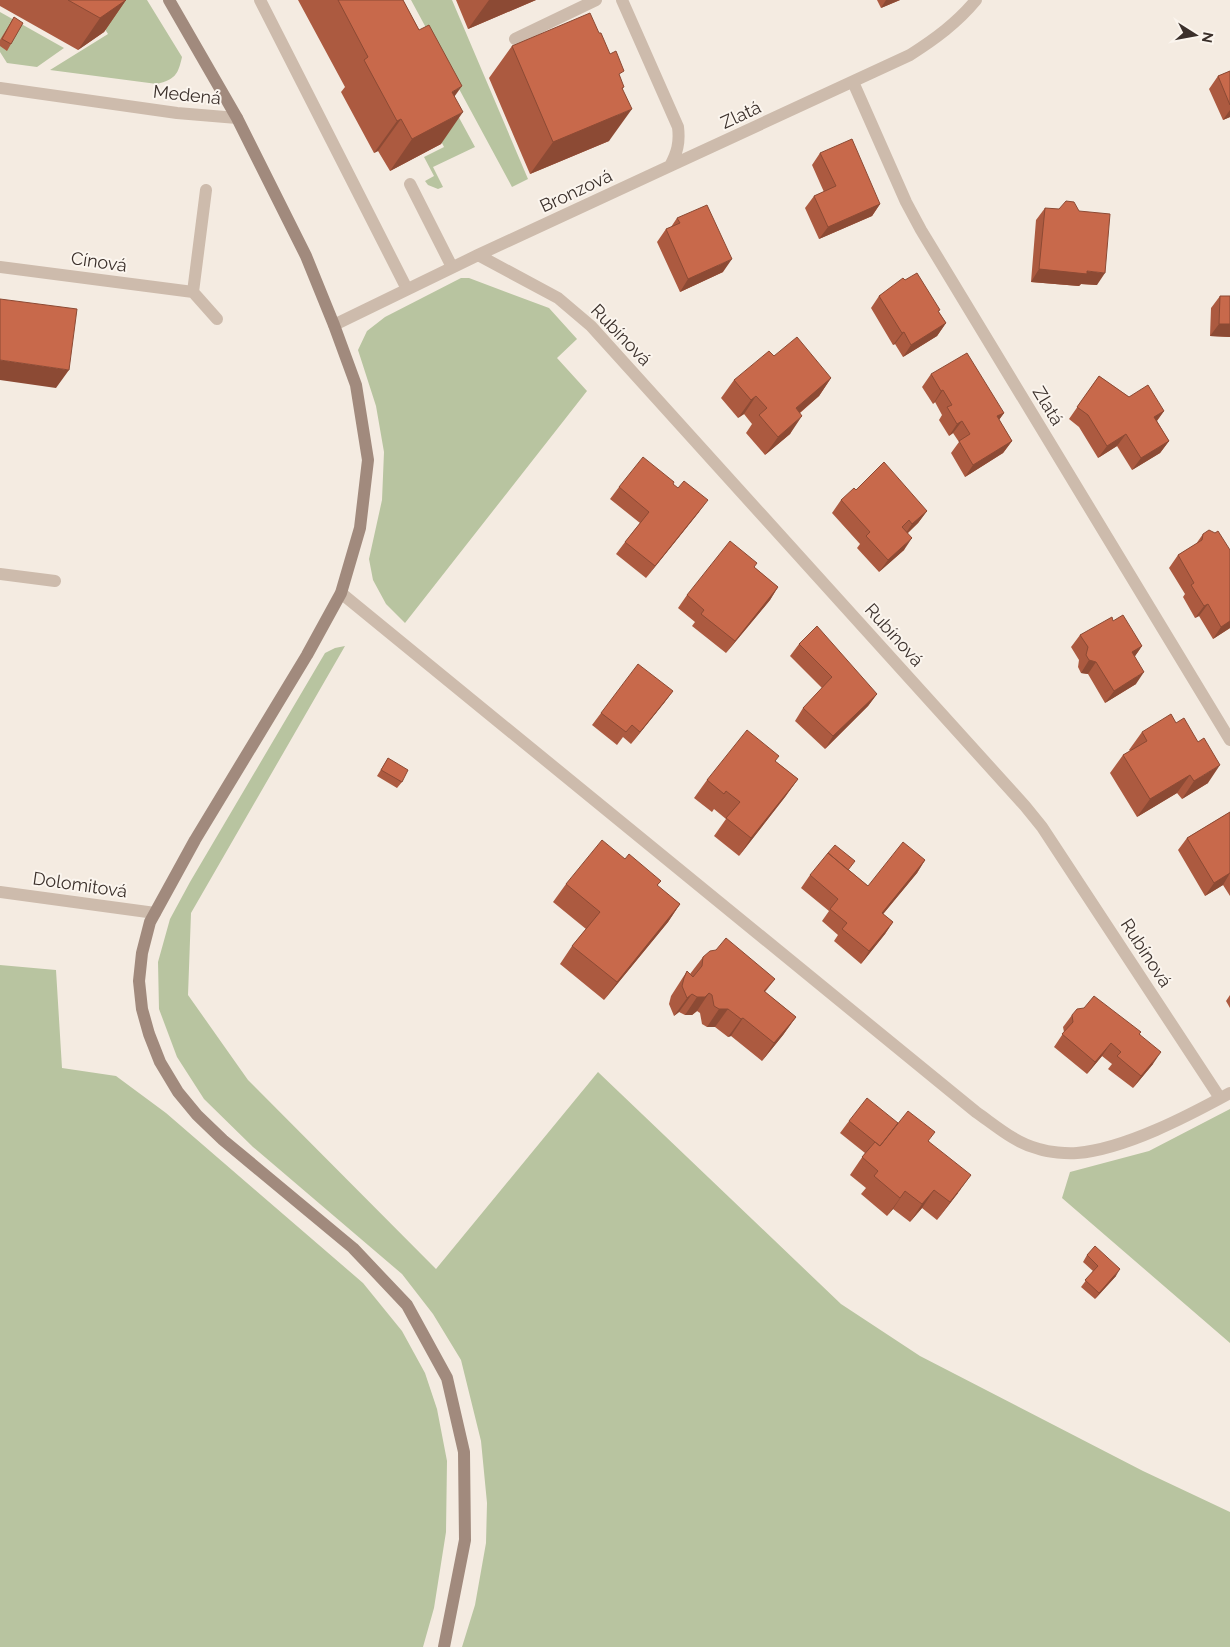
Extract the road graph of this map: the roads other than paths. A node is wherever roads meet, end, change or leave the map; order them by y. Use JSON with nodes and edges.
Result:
{"nodes":[{"id":1,"x":169,"y":0,"type":"edge"},
{"id":2,"x":260,"y":0,"type":"edge"},
{"id":3,"x":596,"y":0,"type":"edge"},
{"id":4,"x":622,"y":0,"type":"edge"},
{"id":5,"x":976,"y":0,"type":"edge"},
{"id":6,"x":515,"y":39,"type":"dead end"},
{"id":7,"x":853,"y":82,"type":"junction"},
{"id":8,"x":0,"y":88,"type":"edge"},
{"id":9,"x":236,"y":118,"type":"junction"},
{"id":10,"x":670,"y":166,"type":"junction"},
{"id":11,"x":410,"y":184,"type":"dead end"},
{"id":12,"x":206,"y":190,"type":"dead end"},
{"id":13,"x":478,"y":255,"type":"junction"},
{"id":14,"x":0,"y":267,"type":"edge"},
{"id":15,"x":452,"y":267,"type":"junction"},
{"id":16,"x":407,"y":289,"type":"junction"},
{"id":17,"x":193,"y":292,"type":"junction"},
{"id":18,"x":217,"y":319,"type":"dead end"},
{"id":19,"x":334,"y":325,"type":"junction"},
{"id":20,"x":0,"y":574,"type":"edge"},
{"id":21,"x":55,"y":581,"type":"dead end"},
{"id":22,"x":341,"y":593,"type":"junction"},
{"id":23,"x":1230,"y":740,"type":"edge"},
{"id":24,"x":0,"y":892,"type":"edge"},
{"id":25,"x":155,"y":913,"type":"junction"},
{"id":26,"x":1225,"y":1095,"type":"edge"},
{"id":27,"x":444,"y":1647,"type":"edge"}],
"edges":[{"from":1,"to":9,"type":"street","name":"Medená"},
{"from":2,"to":16,"type":"street"},
{"from":3,"to":6,"type":"street"},
{"from":4,"to":10,"type":"street"},
{"from":5,"to":7,"type":"street","name":"Zlatá"},
{"from":7,"to":10,"type":"street","name":"Zlatá"},
{"from":7,"to":23,"type":"street","name":"Zlatá"},
{"from":8,"to":9,"type":"street","name":"Medená"},
{"from":9,"to":19,"type":"street"},
{"from":10,"to":13,"type":"street","name":"Bronzová"},
{"from":11,"to":15,"type":"street"},
{"from":12,"to":17,"type":"street"},
{"from":13,"to":15,"type":"street","name":"Bronzová"},
{"from":13,"to":26,"type":"street","name":"Rubínová"},
{"from":14,"to":17,"type":"street","name":"Cínová"},
{"from":15,"to":16,"type":"street","name":"Bronzová"},
{"from":16,"to":19,"type":"street","name":"Bronzová"},
{"from":17,"to":18,"type":"street"},
{"from":19,"to":22,"type":"street"},
{"from":20,"to":21,"type":"street"},
{"from":22,"to":25,"type":"street"},
{"from":22,"to":26,"type":"street","name":"Rubínová"},
{"from":24,"to":25,"type":"street","name":"Dolomitová"},
{"from":25,"to":27,"type":"street"}]}
